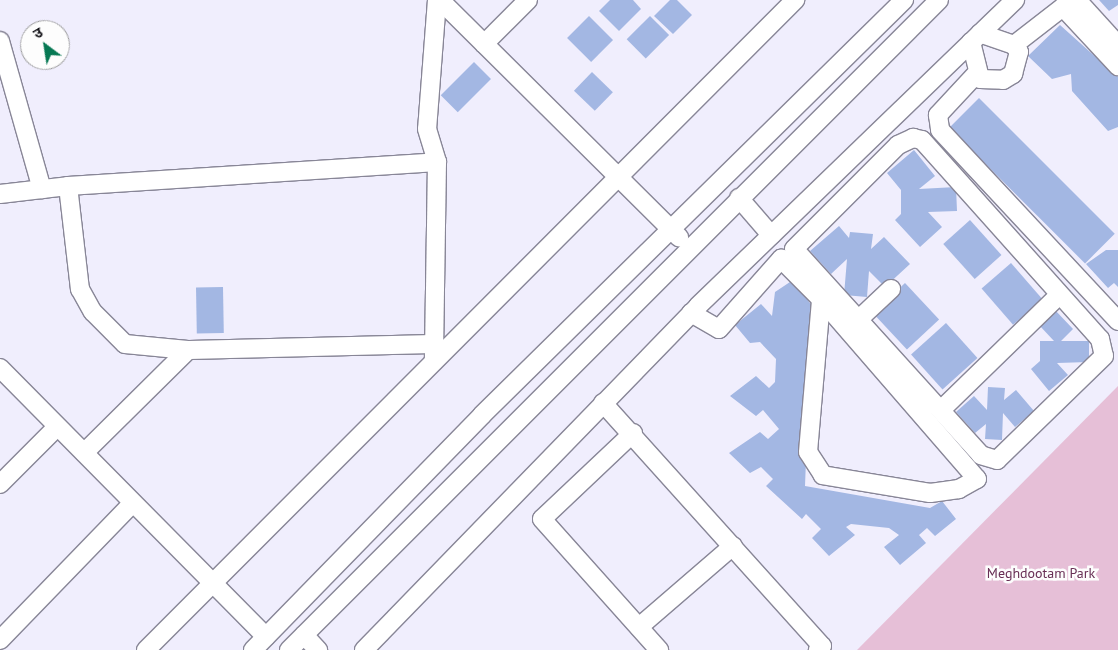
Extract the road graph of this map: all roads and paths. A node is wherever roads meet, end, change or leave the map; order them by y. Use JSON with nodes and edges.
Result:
{"nodes":[{"id":1,"x":438,"y":0,"type":"edge"},
{"id":2,"x":528,"y":0,"type":"edge"},
{"id":3,"x":795,"y":0,"type":"edge"},
{"id":4,"x":904,"y":0,"type":"edge"},
{"id":5,"x":938,"y":0,"type":"edge"},
{"id":6,"x":1015,"y":0,"type":"edge"},
{"id":7,"x":1077,"y":0,"type":"edge"},
{"id":8,"x":976,"y":38,"type":"junction"},
{"id":9,"x":0,"y":42,"type":"edge"},
{"id":10,"x":484,"y":44,"type":"junction"},
{"id":11,"x":1014,"y":45,"type":"junction"},
{"id":12,"x":1118,"y":45,"type":"edge"},
{"id":13,"x":1118,"y":66,"type":"edge"},
{"id":14,"x":978,"y":72,"type":"junction"},
{"id":15,"x":849,"y":160,"type":"junction"},
{"id":16,"x":437,"y":162,"type":"junction"},
{"id":17,"x":618,"y":176,"type":"junction"},
{"id":18,"x":868,"y":178,"type":"junction"},
{"id":19,"x":68,"y":186,"type":"junction"},
{"id":20,"x":42,"y":188,"type":"junction"},
{"id":21,"x":820,"y":188,"type":"junction"},
{"id":22,"x":0,"y":194,"type":"edge"},
{"id":23,"x":739,"y":198,"type":"junction"},
{"id":24,"x":841,"y":207,"type":"junction"},
{"id":25,"x":671,"y":229,"type":"junction"},
{"id":26,"x":771,"y":235,"type":"junction"},
{"id":27,"x":689,"y":248,"type":"junction"},
{"id":28,"x":891,"y":289,"type":"dead end"},
{"id":29,"x":1058,"y":296,"type":"junction"},
{"id":30,"x":821,"y":299,"type":"junction"},
{"id":31,"x":691,"y":313,"type":"junction"},
{"id":32,"x":859,"y":319,"type":"junction"},
{"id":33,"x":1118,"y":321,"type":"edge"},
{"id":34,"x":188,"y":350,"type":"junction"},
{"id":35,"x":434,"y":352,"type":"junction"},
{"id":36,"x":0,"y":368,"type":"edge"},
{"id":37,"x":603,"y":403,"type":"junction"},
{"id":38,"x":942,"y":409,"type":"junction"},
{"id":39,"x":57,"y":427,"type":"junction"},
{"id":40,"x":633,"y":433,"type":"junction"},
{"id":41,"x":84,"y":453,"type":"junction"},
{"id":42,"x":0,"y":484,"type":"edge"},
{"id":43,"x":132,"y":504,"type":"junction"},
{"id":44,"x":733,"y":546,"type":"junction"},
{"id":45,"x":212,"y":582,"type":"junction"},
{"id":46,"x":639,"y":627,"type":"junction"},
{"id":47,"x":304,"y":635,"type":"junction"},
{"id":48,"x":266,"y":637,"type":"junction"},
{"id":49,"x":0,"y":640,"type":"edge"},
{"id":50,"x":146,"y":650,"type":"edge"},
{"id":51,"x":254,"y":650,"type":"edge"},
{"id":52,"x":289,"y":650,"type":"edge"},
{"id":53,"x":318,"y":650,"type":"edge"},
{"id":54,"x":364,"y":650,"type":"edge"},
{"id":55,"x":660,"y":650,"type":"edge"},
{"id":56,"x":818,"y":650,"type":"edge"}],
"edges":[{"from":1,"to":10,"type":"street"},
{"from":1,"to":16,"type":"street"},
{"from":2,"to":10,"type":"street"},
{"from":3,"to":17,"type":"street"},
{"from":4,"to":25,"type":"street"},
{"from":5,"to":23,"type":"street"},
{"from":6,"to":8,"type":"street"},
{"from":7,"to":12,"type":"street"},
{"from":8,"to":11,"type":"street"},
{"from":8,"to":14,"type":"street"},
{"from":8,"to":15,"type":"street"},
{"from":9,"to":20,"type":"street"},
{"from":10,"to":17,"type":"street"},
{"from":11,"to":13,"type":"street"},
{"from":11,"to":14,"type":"street"},
{"from":14,"to":33,"type":"street"},
{"from":15,"to":18,"type":"street"},
{"from":15,"to":21,"type":"street"},
{"from":16,"to":19,"type":"street"},
{"from":16,"to":35,"type":"street"},
{"from":17,"to":25,"type":"street"},
{"from":17,"to":35,"type":"street"},
{"from":18,"to":24,"type":"street"},
{"from":18,"to":29,"type":"street"},
{"from":19,"to":20,"type":"street"},
{"from":19,"to":34,"type":"street"},
{"from":20,"to":22,"type":"street"},
{"from":21,"to":24,"type":"street"},
{"from":21,"to":26,"type":"street"},
{"from":23,"to":26,"type":"street"},
{"from":23,"to":27,"type":"street"},
{"from":24,"to":32,"type":"street"},
{"from":25,"to":27,"type":"street"},
{"from":25,"to":48,"type":"street"},
{"from":26,"to":31,"type":"street"},
{"from":27,"to":47,"type":"street"},
{"from":28,"to":32,"type":"street"},
{"from":29,"to":38,"type":"street"},
{"from":29,"to":38,"type":"street"},
{"from":30,"to":30,"type":"street"},
{"from":30,"to":31,"type":"street"},
{"from":31,"to":37,"type":"street"},
{"from":32,"to":38,"type":"street"},
{"from":34,"to":35,"type":"street"},
{"from":34,"to":41,"type":"street"},
{"from":35,"to":45,"type":"street"},
{"from":36,"to":39,"type":"street"},
{"from":37,"to":40,"type":"street"},
{"from":37,"to":54,"type":"street"},
{"from":39,"to":41,"type":"street"},
{"from":39,"to":42,"type":"street"},
{"from":40,"to":44,"type":"street"},
{"from":40,"to":46,"type":"street"},
{"from":41,"to":43,"type":"street"},
{"from":43,"to":45,"type":"street"},
{"from":43,"to":49,"type":"street"},
{"from":44,"to":46,"type":"street"},
{"from":44,"to":56,"type":"street"},
{"from":45,"to":48,"type":"street"},
{"from":45,"to":50,"type":"street"},
{"from":46,"to":55,"type":"street"},
{"from":47,"to":52,"type":"street"},
{"from":47,"to":53,"type":"street"},
{"from":48,"to":51,"type":"street"}]}
